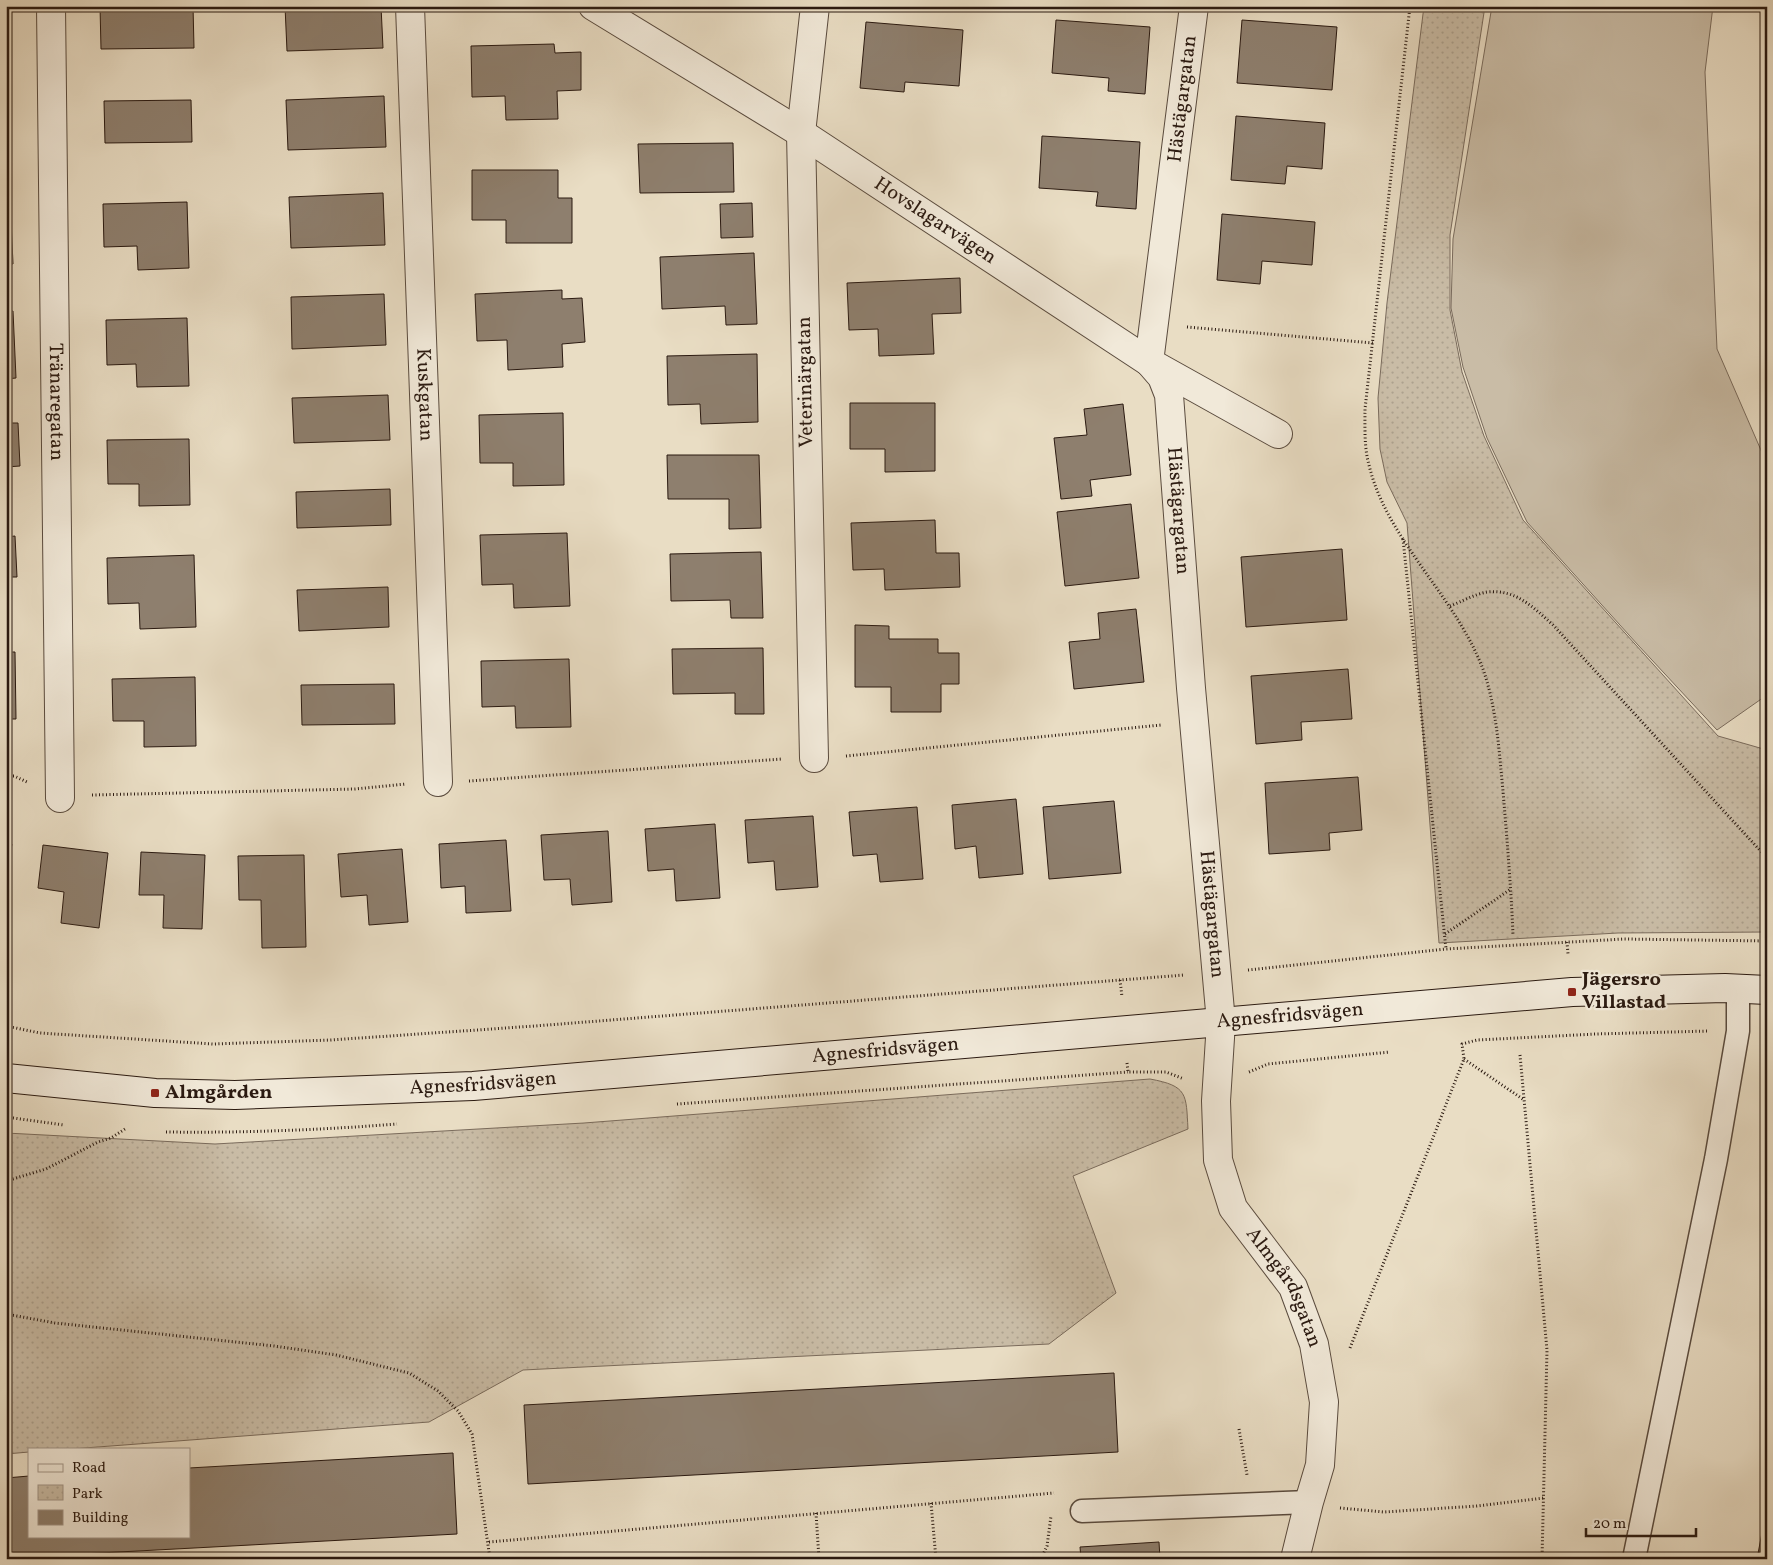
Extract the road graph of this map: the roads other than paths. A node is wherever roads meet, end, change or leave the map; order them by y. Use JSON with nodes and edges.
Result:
{"nodes":[{"id":1,"x":51,"y":6,"type":"edge"},
{"id":2,"x":410,"y":6,"type":"edge"},
{"id":3,"x":593,"y":6,"type":"edge"},
{"id":4,"x":815,"y":6,"type":"edge"},
{"id":5,"x":1194,"y":6,"type":"edge"},
{"id":6,"x":801,"y":133,"type":"junction"},
{"id":7,"x":1149,"y":362,"type":"junction"},
{"id":8,"x":1278,"y":434,"type":"dead end"},
{"id":9,"x":814,"y":758,"type":"road end"},
{"id":10,"x":438,"y":782,"type":"road end"},
{"id":11,"x":60,"y":798,"type":"road end"},
{"id":12,"x":1738,"y":989,"type":"junction"},
{"id":13,"x":1767,"y":990,"type":"edge"},
{"id":14,"x":1220,"y":1022,"type":"junction"},
{"id":15,"x":6,"y":1078,"type":"edge"},
{"id":16,"x":1309,"y":1502,"type":"junction"},
{"id":17,"x":1082,"y":1511,"type":"dead end"},
{"id":18,"x":1295,"y":1559,"type":"edge"},
{"id":19,"x":1634,"y":1559,"type":"edge"}],
"edges":[{"from":1,"to":11,"type":"street","name":"Tränaregatan"},
{"from":2,"to":10,"type":"street","name":"Kuskgatan"},
{"from":3,"to":6,"type":"street","name":"Hovslagarvägen"},
{"from":4,"to":6,"type":"street","name":"Veterinärgatan"},
{"from":5,"to":7,"type":"street","name":"Hästägargatan"},
{"from":6,"to":7,"type":"street","name":"Hovslagarvägen"},
{"from":6,"to":9,"type":"street","name":"Veterinärgatan"},
{"from":7,"to":8,"type":"street","name":"Hovslagarvägen"},
{"from":7,"to":14,"type":"street","name":"Hästägargatan"},
{"from":12,"to":13,"type":"street","name":"Agnesfridsvägen"},
{"from":12,"to":14,"type":"street","name":"Agnesfridsvägen"},
{"from":12,"to":19,"type":"lane"},
{"from":14,"to":15,"type":"street","name":"Agnesfridsvägen"},
{"from":14,"to":16,"type":"street","name":"Almgårdsgatan"},
{"from":16,"to":17,"type":"lane"},
{"from":16,"to":18,"type":"street","name":"Almgårdsgatan"}]}
